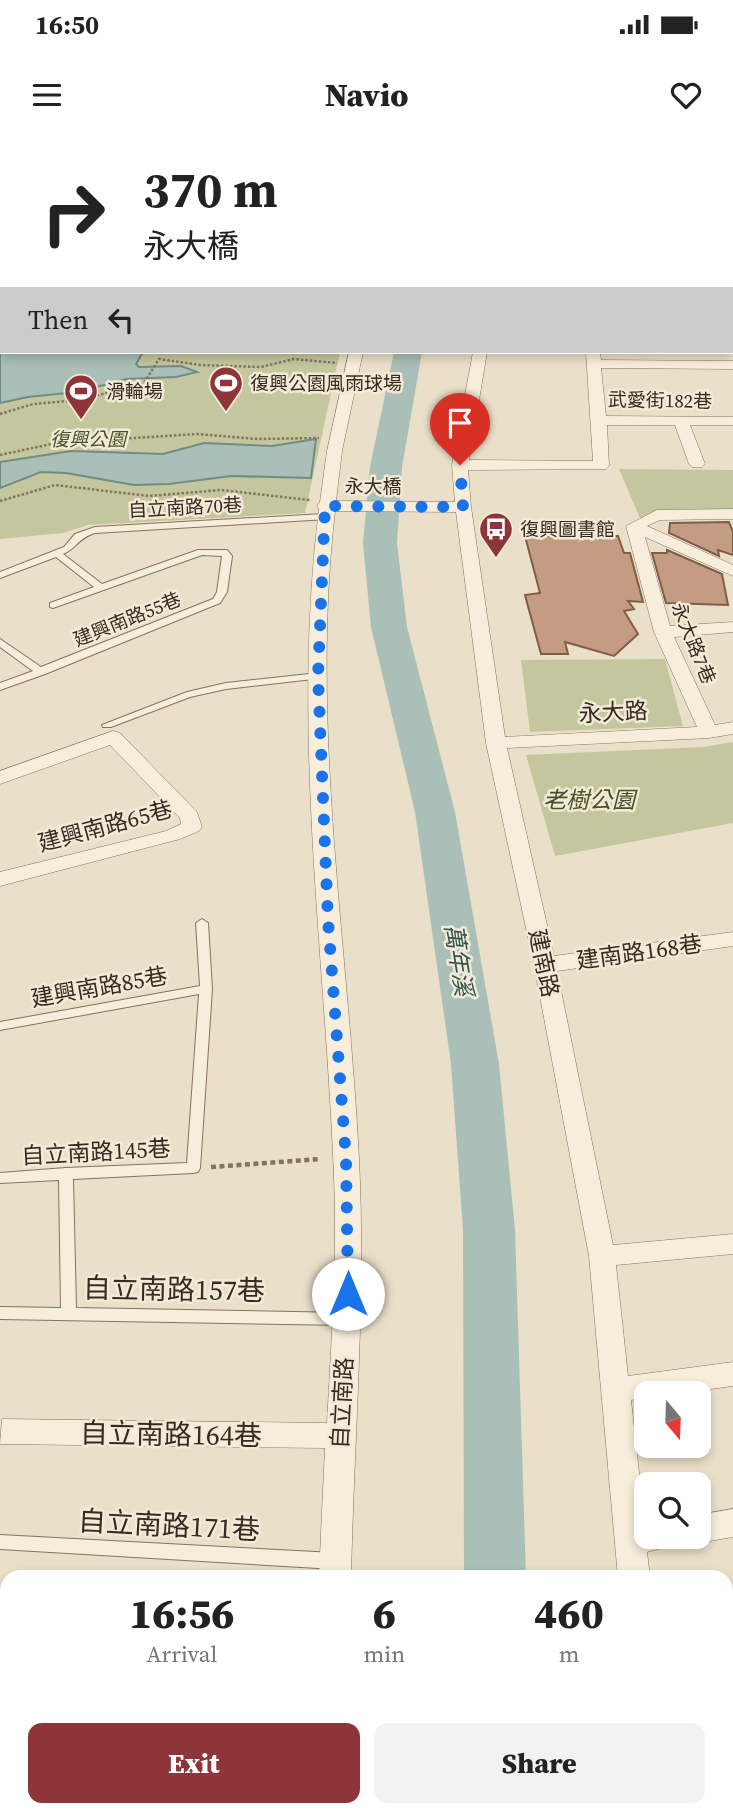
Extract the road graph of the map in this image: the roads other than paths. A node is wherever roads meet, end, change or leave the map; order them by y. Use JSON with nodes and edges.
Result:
{"nodes":[{"id":1,"x":355,"y":354,"type":"edge"},
{"id":2,"x":480,"y":354,"type":"edge"},
{"id":3,"x":594,"y":358,"type":"edge"},
{"id":4,"x":733,"y":365,"type":"edge"},
{"id":5,"x":599,"y":420,"type":"junction"},
{"id":6,"x":681,"y":421,"type":"junction"},
{"id":7,"x":733,"y":421,"type":"edge"},
{"id":8,"x":697,"y":464,"type":"dead end"},
{"id":9,"x":460,"y":465,"type":"junction"},
{"id":10,"x":328,"y":503,"type":"junction"},
{"id":11,"x":463,"y":507,"type":"junction"},
{"id":12,"x":733,"y":514,"type":"edge"},
{"id":13,"x":634,"y":526,"type":"junction"},
{"id":14,"x":224,"y":552,"type":"joint"},
{"id":15,"x":58,"y":554,"type":"junction"},
{"id":16,"x":732,"y":572,"type":"edge"},
{"id":17,"x":0,"y":575,"type":"edge"},
{"id":18,"x":100,"y":586,"type":"junction"},
{"id":19,"x":52,"y":605,"type":"dead end"},
{"id":20,"x":733,"y":627,"type":"edge"},
{"id":21,"x":663,"y":632,"type":"junction"},
{"id":22,"x":0,"y":642,"type":"edge"},
{"id":23,"x":41,"y":672,"type":"junction"},
{"id":24,"x":318,"y":676,"type":"junction"},
{"id":25,"x":0,"y":687,"type":"edge"},
{"id":26,"x":107,"y":725,"type":"dead end"},
{"id":27,"x":733,"y":728,"type":"edge"},
{"id":28,"x":709,"y":732,"type":"junction"},
{"id":29,"x":496,"y":743,"type":"junction"},
{"id":30,"x":0,"y":778,"type":"edge"},
{"id":31,"x":0,"y":879,"type":"edge"},
{"id":32,"x":202,"y":923,"type":"dead end"},
{"id":33,"x":731,"y":943,"type":"edge"},
{"id":34,"x":545,"y":965,"type":"junction"},
{"id":35,"x":206,"y":989,"type":"junction"},
{"id":36,"x":0,"y":1027,"type":"edge"},
{"id":37,"x":66,"y":1173,"type":"junction"},
{"id":38,"x":0,"y":1178,"type":"edge"},
{"id":39,"x":733,"y":1244,"type":"edge"},
{"id":40,"x":602,"y":1256,"type":"junction"},
{"id":41,"x":0,"y":1313,"type":"edge"},
{"id":42,"x":69,"y":1314,"type":"junction"},
{"id":43,"x":348,"y":1319,"type":"junction"},
{"id":44,"x":733,"y":1374,"type":"edge"},
{"id":45,"x":616,"y":1390,"type":"junction"},
{"id":46,"x":2,"y":1432,"type":"dead end"},
{"id":47,"x":340,"y":1436,"type":"junction"},
{"id":48,"x":634,"y":1482,"type":"edge"},
{"id":49,"x":733,"y":1523,"type":"edge"},
{"id":50,"x":711,"y":1527,"type":"edge"},
{"id":51,"x":0,"y":1542,"type":"edge"},
{"id":52,"x":642,"y":1549,"type":"edge"},
{"id":53,"x":336,"y":1569,"type":"edge"},
{"id":54,"x":636,"y":1570,"type":"edge"}],
"edges":[{"from":1,"to":10,"type":"street","name":"自立南路"},
{"from":2,"to":9,"type":"street","name":"建南路"},
{"from":3,"to":4,"type":"street"},
{"from":3,"to":5,"type":"street","name":"武愛街182巷"},
{"from":5,"to":6,"type":"street","name":"武愛街182巷"},
{"from":5,"to":9,"type":"street"},
{"from":6,"to":7,"type":"street","name":"武愛街182巷"},
{"from":6,"to":8,"type":"street"},
{"from":9,"to":11,"type":"street","name":"建南路"},
{"from":10,"to":11,"type":"street","name":"永大橋"},
{"from":10,"to":15,"type":"lane","name":"自立南路70巷"},
{"from":10,"to":24,"type":"street","name":"自立南路"},
{"from":11,"to":29,"type":"street","name":"建南路"},
{"from":12,"to":13,"type":"street"},
{"from":13,"to":16,"type":"street"},
{"from":13,"to":21,"type":"street","name":"永大路7巷"},
{"from":14,"to":18,"type":"lane","name":"自立南路70巷"},
{"from":14,"to":23,"type":"lane","name":"建興南路55巷"},
{"from":15,"to":17,"type":"lane","name":"自立南路70巷"},
{"from":15,"to":18,"type":"lane"},
{"from":18,"to":19,"type":"lane","name":"自立南路70巷"},
{"from":20,"to":21,"type":"street"},
{"from":21,"to":28,"type":"street","name":"永大路7巷"},
{"from":22,"to":23,"type":"lane"},
{"from":23,"to":25,"type":"lane","name":"建興南路55巷"},
{"from":24,"to":26,"type":"lane"},
{"from":24,"to":43,"type":"street","name":"自立南路"},
{"from":27,"to":28,"type":"street","name":"永大路"},
{"from":28,"to":29,"type":"street","name":"永大路"},
{"from":29,"to":34,"type":"street","name":"建南路"},
{"from":30,"to":31,"type":"street","name":"建興南路65巷"},
{"from":32,"to":35,"type":"lane"},
{"from":33,"to":34,"type":"street","name":"建南路168巷"},
{"from":34,"to":40,"type":"street","name":"建南路"},
{"from":35,"to":36,"type":"lane","name":"建興南路85巷"},
{"from":35,"to":37,"type":"lane","name":"自立南路145巷"},
{"from":37,"to":38,"type":"lane","name":"自立南路145巷"},
{"from":37,"to":42,"type":"lane"},
{"from":39,"to":40,"type":"street"},
{"from":40,"to":45,"type":"street","name":"建南路"},
{"from":41,"to":42,"type":"lane","name":"自立南路157巷"},
{"from":42,"to":43,"type":"lane","name":"自立南路157巷"},
{"from":43,"to":47,"type":"street","name":"自立南路"},
{"from":44,"to":45,"type":"street"},
{"from":45,"to":48,"type":"street","name":"建南路"},
{"from":46,"to":47,"type":"street","name":"自立南路164巷"},
{"from":47,"to":53,"type":"street","name":"自立南路"},
{"from":49,"to":50,"type":"street"},
{"from":51,"to":53,"type":"lane","name":"自立南路171巷"},
{"from":52,"to":54,"type":"street","name":"建南路"}]}
